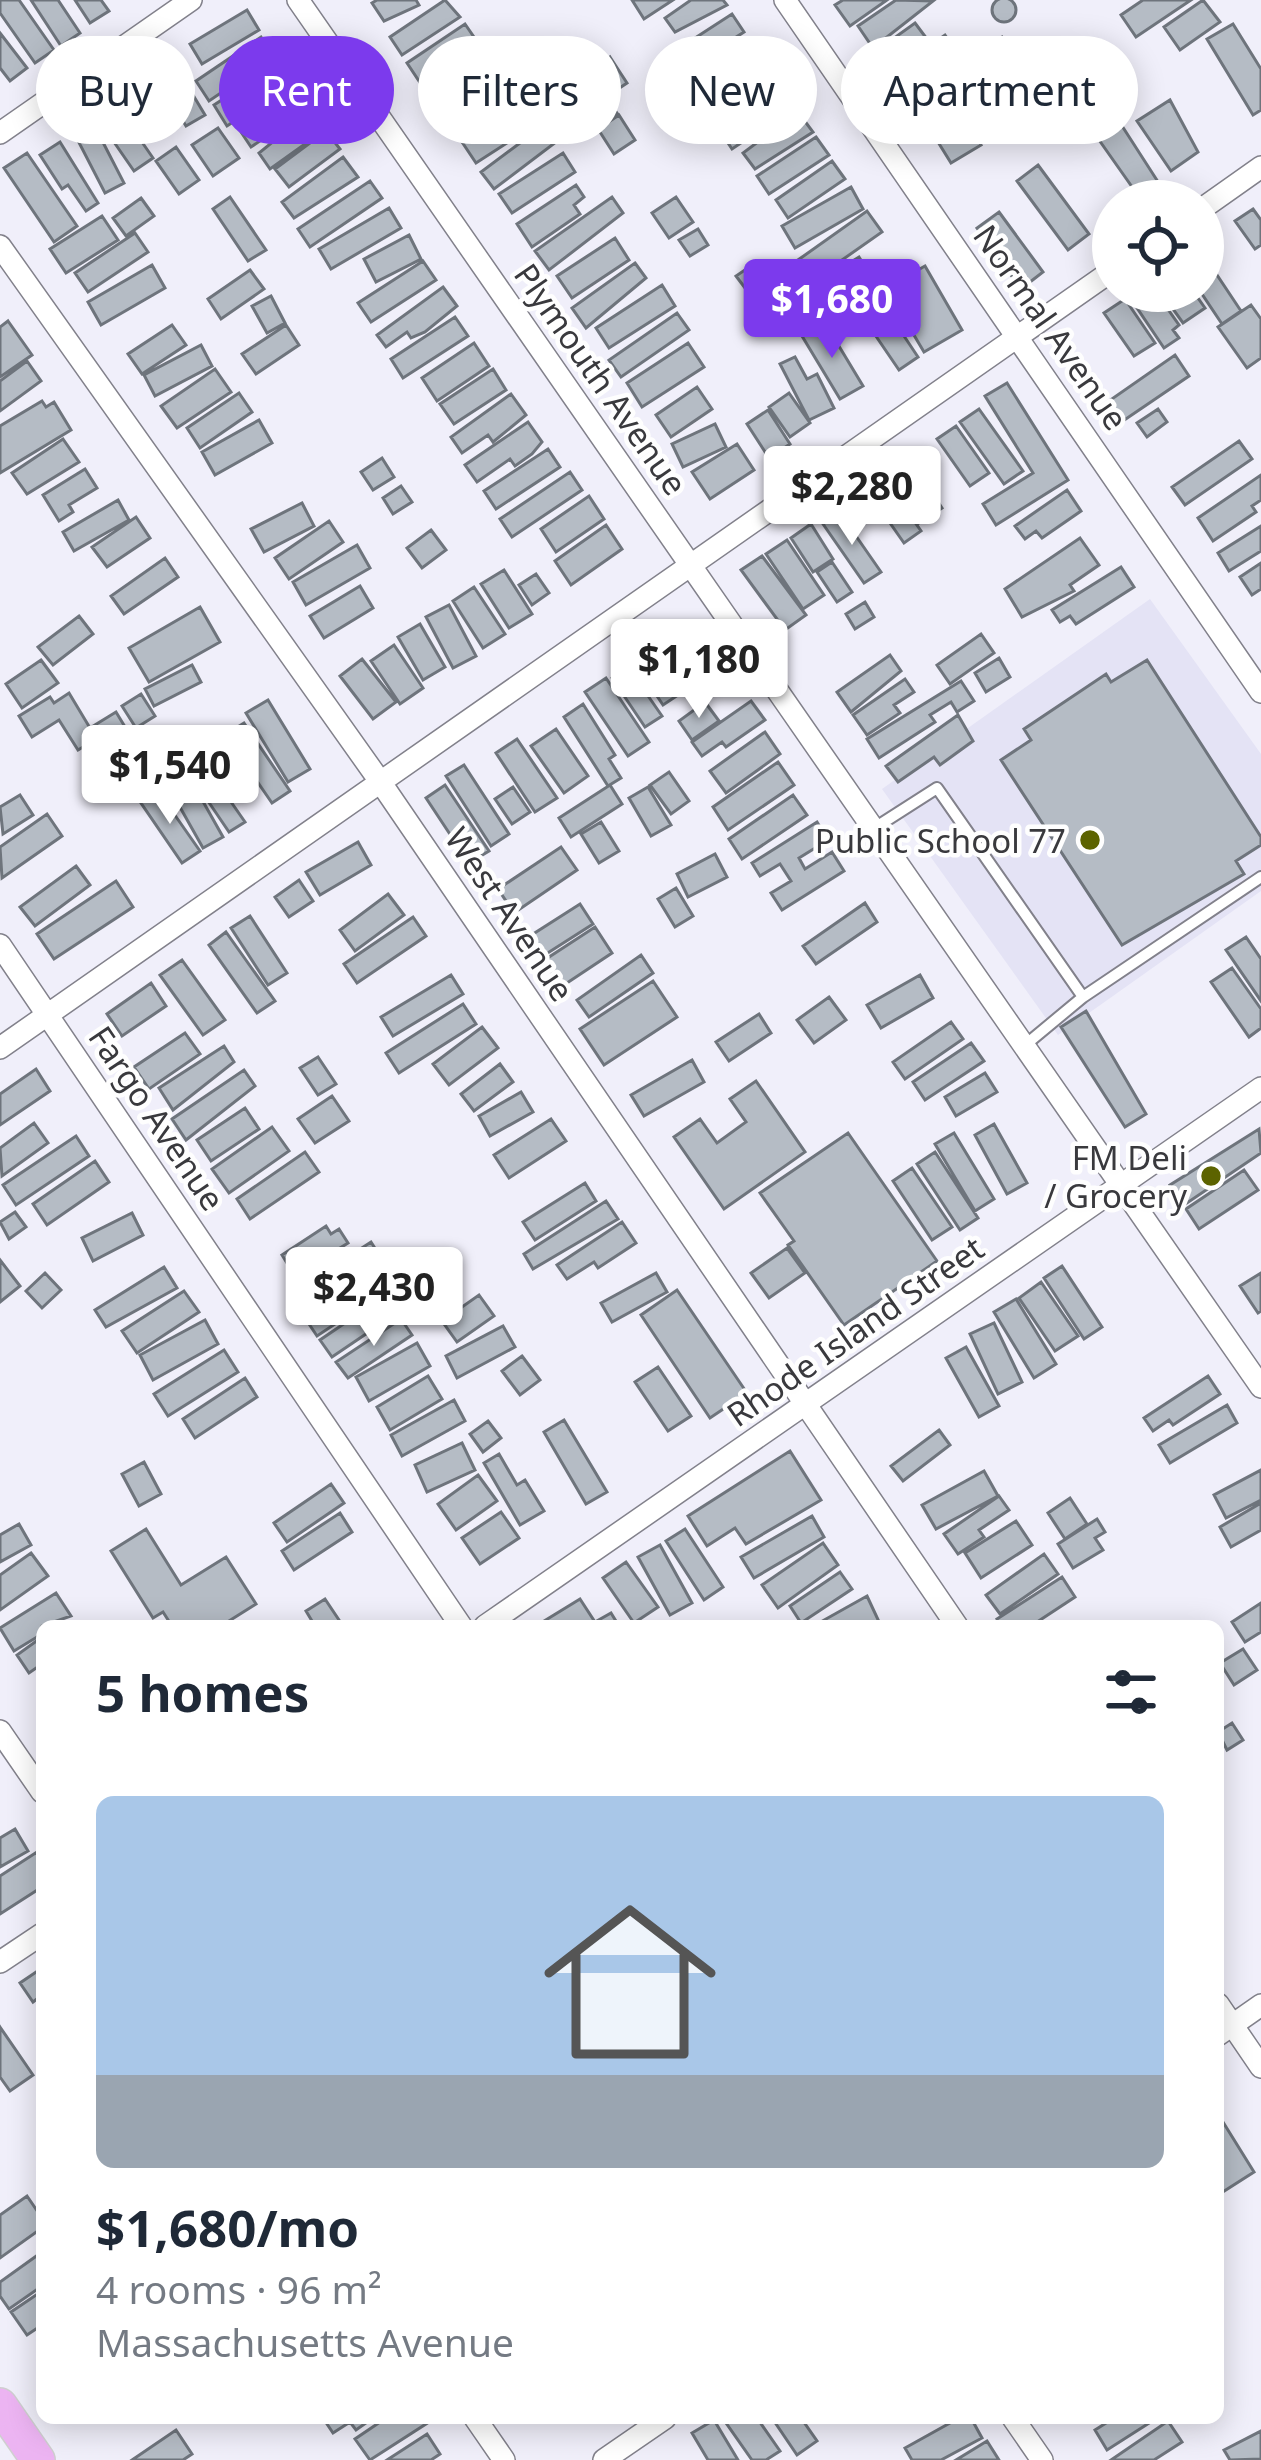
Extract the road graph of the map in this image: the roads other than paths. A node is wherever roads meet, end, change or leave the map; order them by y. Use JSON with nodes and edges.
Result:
{"nodes":[{"id":1,"x":191,"y":0,"type":"edge"},
{"id":2,"x":298,"y":0,"type":"edge"},
{"id":3,"x":785,"y":0,"type":"edge"},
{"id":4,"x":0,"y":133,"type":"edge"},
{"id":5,"x":1261,"y":167,"type":"edge"},
{"id":6,"x":1224,"y":193,"type":"edge"},
{"id":7,"x":0,"y":245,"type":"edge"},
{"id":8,"x":1092,"y":285,"type":"edge"},
{"id":9,"x":1018,"y":336,"type":"junction"},
{"id":10,"x":690,"y":564,"type":"junction"},
{"id":11,"x":1261,"y":692,"type":"edge"},
{"id":12,"x":379,"y":780,"type":"junction"},
{"id":13,"x":874,"y":829,"type":"junction"},
{"id":14,"x":1261,"y":877,"type":"edge"},
{"id":15,"x":0,"y":945,"type":"edge"},
{"id":16,"x":1083,"y":998,"type":"junction"},
{"id":17,"x":48,"y":1016,"type":"junction"},
{"id":18,"x":1024,"y":1046,"type":"junction"},
{"id":19,"x":0,"y":1048,"type":"edge"},
{"id":20,"x":1261,"y":1088,"type":"edge"},
{"id":21,"x":1122,"y":1186,"type":"junction"},
{"id":22,"x":1261,"y":1387,"type":"edge"},
{"id":23,"x":806,"y":1405,"type":"junction"},
{"id":24,"x":456,"y":1620,"type":"edge"},
{"id":25,"x":494,"y":1620,"type":"edge"},
{"id":26,"x":954,"y":1620,"type":"edge"},
{"id":27,"x":0,"y":1731,"type":"edge"},
{"id":28,"x":36,"y":1783,"type":"edge"},
{"id":29,"x":36,"y":1938,"type":"edge"},
{"id":30,"x":0,"y":1962,"type":"edge"},
{"id":31,"x":1261,"y":2006,"type":"edge"},
{"id":32,"x":1225,"y":2031,"type":"edge"},
{"id":33,"x":1261,"y":2067,"type":"edge"},
{"id":34,"x":0,"y":2405,"type":"edge"},
{"id":35,"x":479,"y":2424,"type":"edge"},
{"id":36,"x":656,"y":2424,"type":"edge"},
{"id":37,"x":1016,"y":2424,"type":"edge"},
{"id":38,"x":38,"y":2460,"type":"edge"},
{"id":39,"x":504,"y":2460,"type":"edge"},
{"id":40,"x":604,"y":2460,"type":"edge"},
{"id":41,"x":1042,"y":2460,"type":"edge"}],
"edges":[{"from":1,"to":4,"type":"street"},
{"from":2,"to":10,"type":"street","name":"Plymouth Avenue"},
{"from":3,"to":9,"type":"street","name":"Normal Avenue"},
{"from":5,"to":6,"type":"street"},
{"from":7,"to":12,"type":"street","name":"West Avenue"},
{"from":8,"to":9,"type":"street"},
{"from":9,"to":10,"type":"street"},
{"from":9,"to":11,"type":"street","name":"Normal Avenue"},
{"from":10,"to":12,"type":"street"},
{"from":10,"to":13,"type":"street","name":"Plymouth Avenue"},
{"from":12,"to":17,"type":"street"},
{"from":12,"to":23,"type":"street","name":"West Avenue"},
{"from":13,"to":16,"type":"lane"},
{"from":13,"to":18,"type":"street","name":"Plymouth Avenue"},
{"from":14,"to":16,"type":"lane"},
{"from":15,"to":17,"type":"street","name":"Fargo Avenue"},
{"from":16,"to":18,"type":"lane"},
{"from":17,"to":19,"type":"street"},
{"from":17,"to":24,"type":"street","name":"Fargo Avenue"},
{"from":18,"to":21,"type":"street","name":"Plymouth Avenue"},
{"from":20,"to":21,"type":"street","name":"Rhode Island Street"},
{"from":21,"to":22,"type":"street","name":"Plymouth Avenue"},
{"from":21,"to":23,"type":"street","name":"Rhode Island Street"},
{"from":23,"to":25,"type":"street","name":"Rhode Island Street"},
{"from":23,"to":26,"type":"street","name":"West Avenue"},
{"from":27,"to":28,"type":"street"},
{"from":29,"to":30,"type":"street"},
{"from":31,"to":32,"type":"street"},
{"from":32,"to":33,"type":"street"},
{"from":34,"to":38,"type":"main road"},
{"from":35,"to":39,"type":"street"},
{"from":36,"to":40,"type":"street"},
{"from":37,"to":41,"type":"street"}]}
